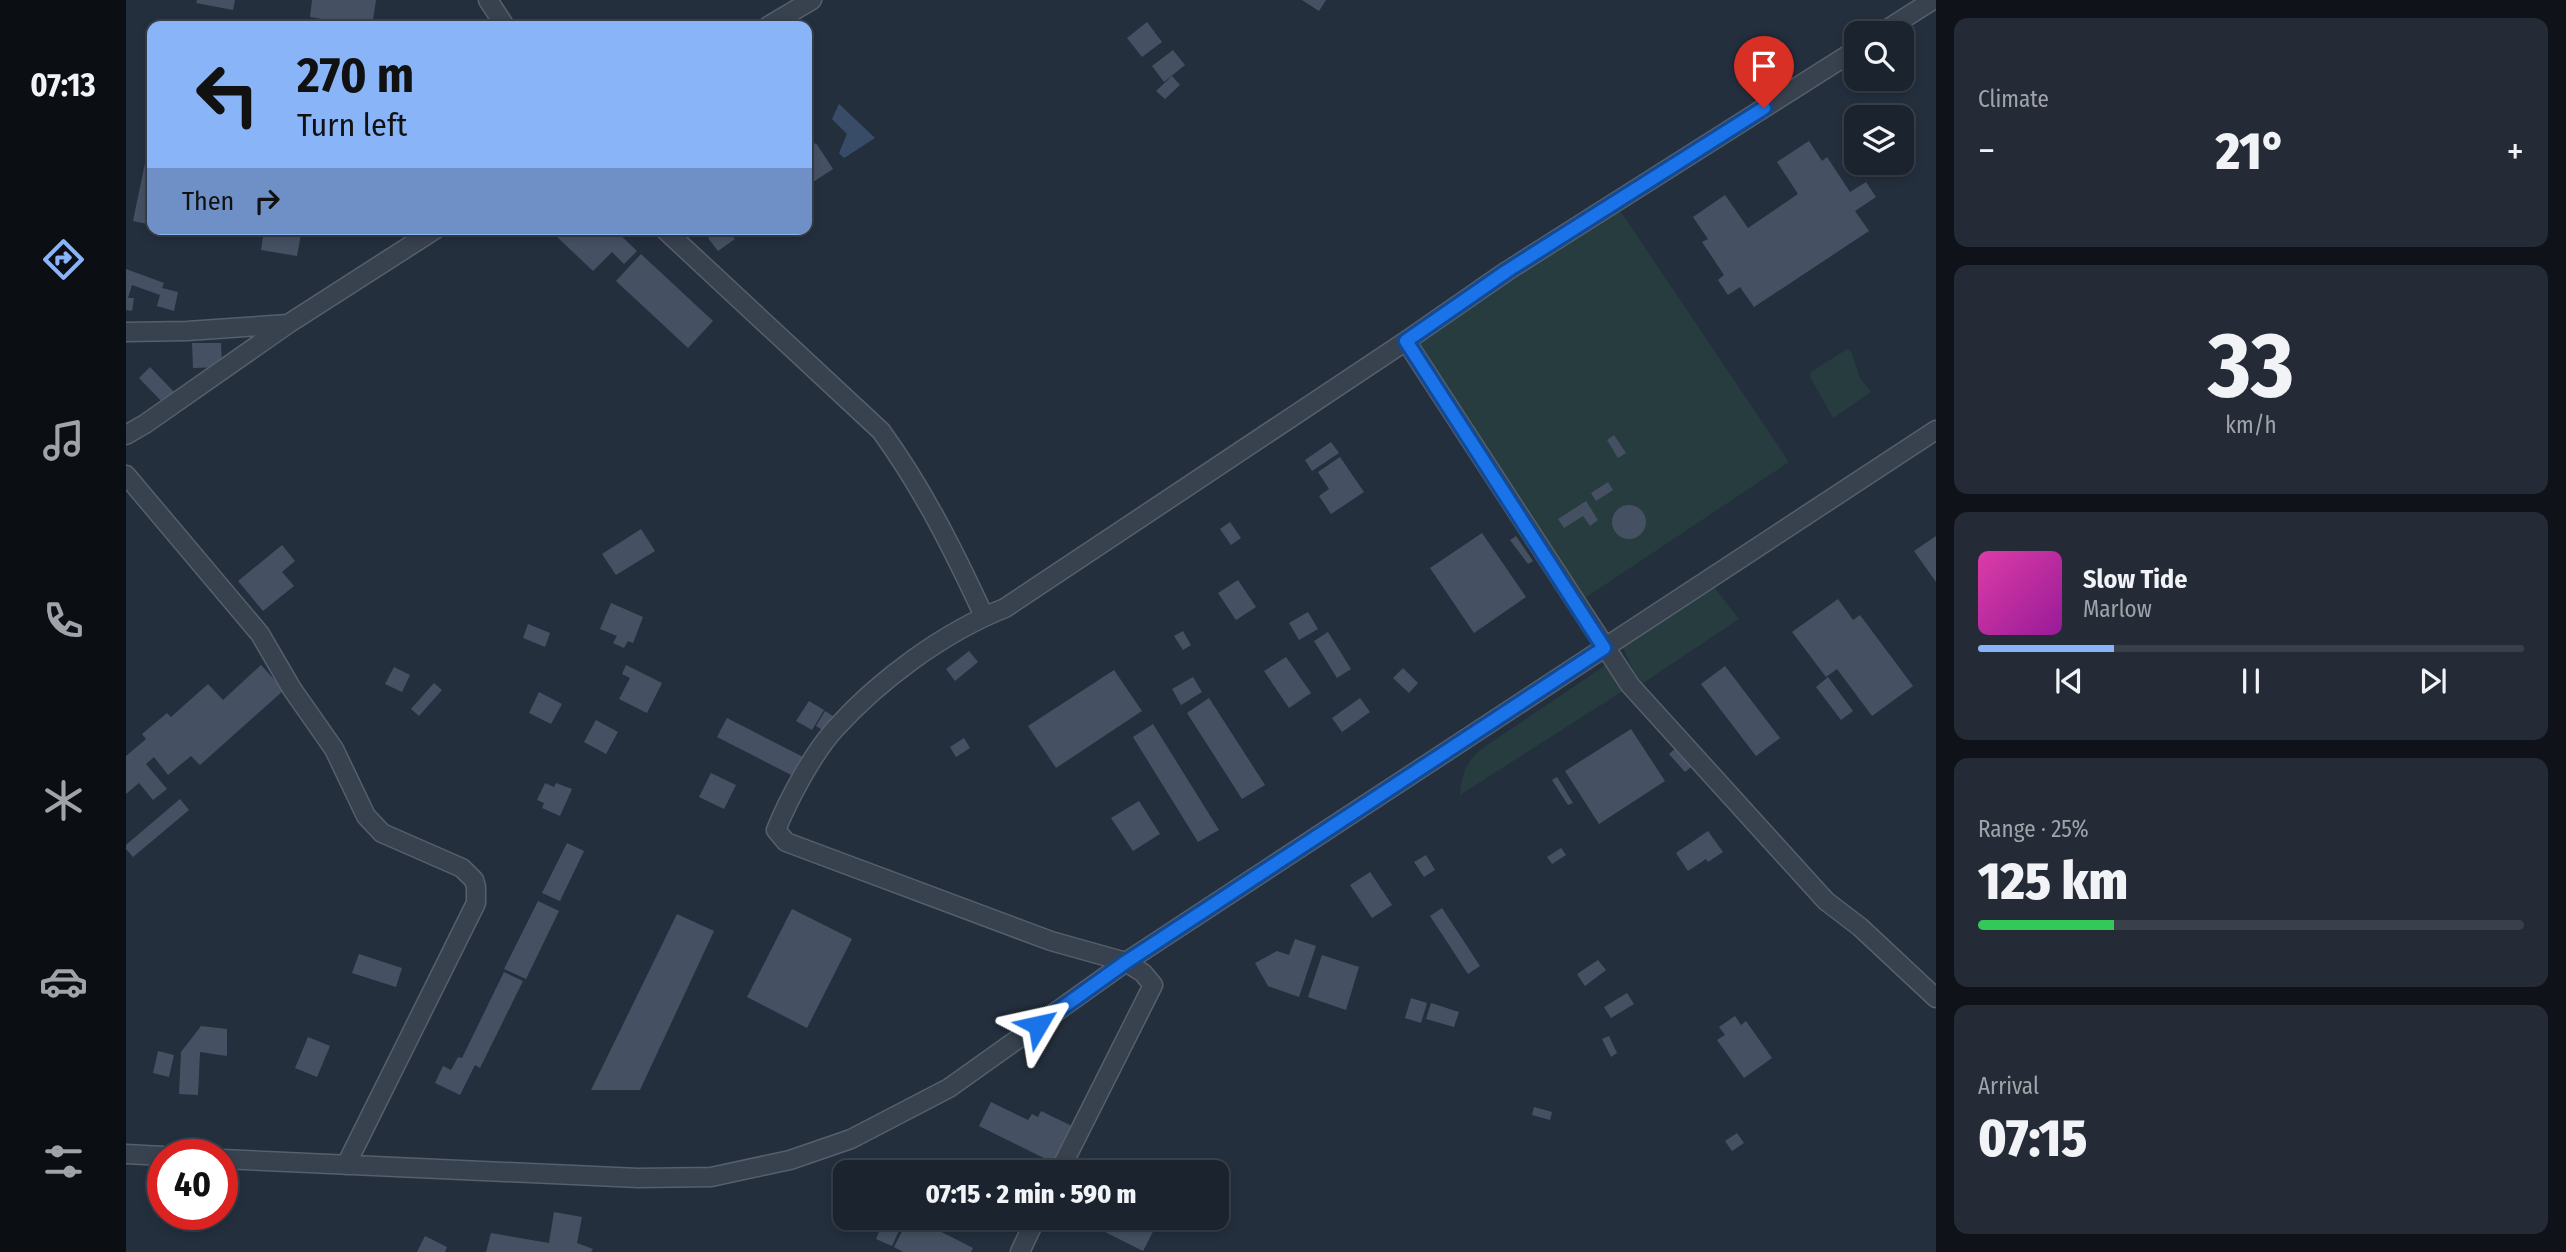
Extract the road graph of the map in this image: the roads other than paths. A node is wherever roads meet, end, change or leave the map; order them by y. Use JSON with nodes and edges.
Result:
{"nodes":[{"id":1,"x":488,"y":0,"type":"edge"},
{"id":2,"x":812,"y":0,"type":"edge"},
{"id":3,"x":1933,"y":0,"type":"edge"},
{"id":4,"x":502,"y":21,"type":"edge"},
{"id":5,"x":776,"y":21,"type":"edge"},
{"id":6,"x":1900,"y":21,"type":"edge"},
{"id":7,"x":1844,"y":57,"type":"edge"},
{"id":8,"x":427,"y":235,"type":"edge"},
{"id":9,"x":670,"y":235,"type":"edge"},
{"id":10,"x":288,"y":324,"type":"junction"},
{"id":11,"x":126,"y":331,"type":"edge"},
{"id":12,"x":1406,"y":341,"type":"junction"},
{"id":13,"x":1936,"y":430,"type":"edge"},
{"id":14,"x":126,"y":435,"type":"edge"},
{"id":15,"x":126,"y":475,"type":"edge"},
{"id":16,"x":984,"y":616,"type":"junction"},
{"id":17,"x":1604,"y":648,"type":"junction"},
{"id":18,"x":1126,"y":962,"type":"junction"},
{"id":19,"x":1936,"y":998,"type":"edge"},
{"id":20,"x":126,"y":1154,"type":"edge"},
{"id":21,"x":147,"y":1155,"type":"edge"},
{"id":22,"x":238,"y":1160,"type":"edge"},
{"id":23,"x":1065,"y":1160,"type":"edge"},
{"id":24,"x":345,"y":1165,"type":"junction"},
{"id":25,"x":1031,"y":1230,"type":"edge"},
{"id":26,"x":1020,"y":1252,"type":"edge"}],
"edges":[{"from":1,"to":4,"type":"street"},
{"from":2,"to":5,"type":"street"},
{"from":3,"to":6,"type":"street"},
{"from":7,"to":12,"type":"street"},
{"from":8,"to":10,"type":"street"},
{"from":9,"to":16,"type":"street"},
{"from":10,"to":11,"type":"street"},
{"from":10,"to":14,"type":"street"},
{"from":12,"to":16,"type":"street"},
{"from":12,"to":17,"type":"street"},
{"from":13,"to":17,"type":"street"},
{"from":15,"to":24,"type":"street"},
{"from":16,"to":18,"type":"street"},
{"from":17,"to":18,"type":"street"},
{"from":17,"to":19,"type":"street"},
{"from":18,"to":23,"type":"street"},
{"from":18,"to":24,"type":"street"},
{"from":20,"to":21,"type":"street"},
{"from":22,"to":24,"type":"street"},
{"from":25,"to":26,"type":"street"}]}
